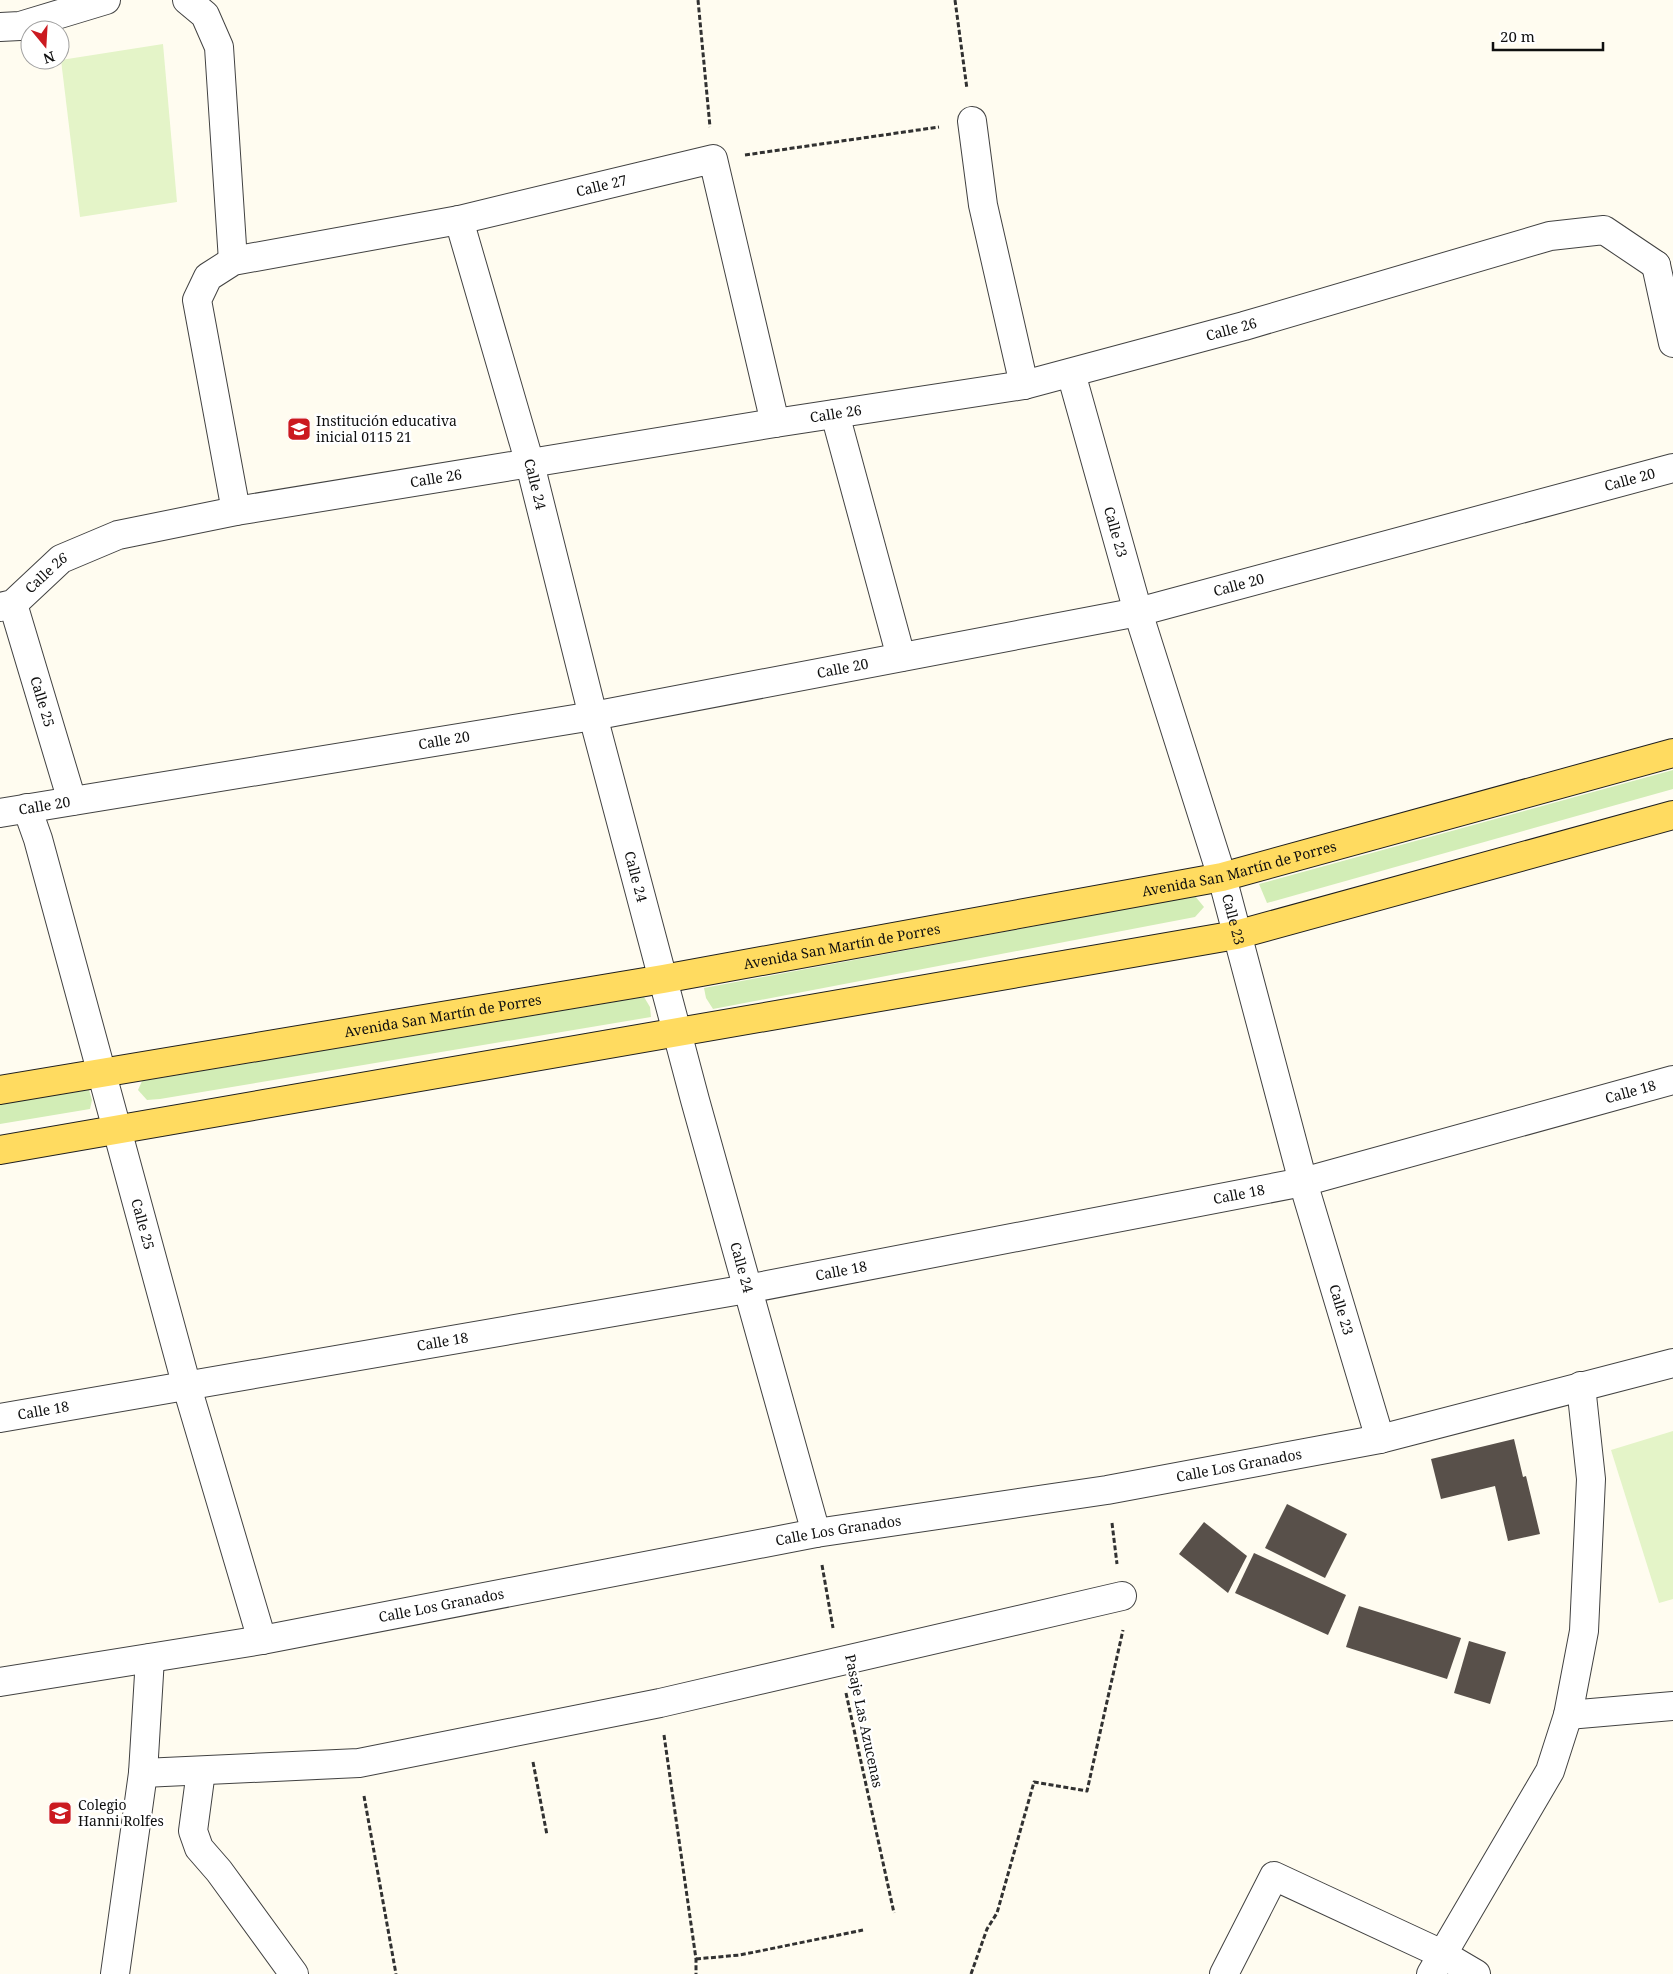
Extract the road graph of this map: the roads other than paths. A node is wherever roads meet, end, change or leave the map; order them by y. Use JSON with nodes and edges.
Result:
{"nodes":[{"id":1,"x":106,"y":0,"type":"edge"},
{"id":2,"x":187,"y":0,"type":"edge"},
{"id":3,"x":0,"y":27,"type":"edge"},
{"id":4,"x":972,"y":121,"type":"road end"},
{"id":5,"x":459,"y":220,"type":"junction"},
{"id":6,"x":233,"y":261,"type":"junction"},
{"id":7,"x":1665,"y":265,"type":"edge"},
{"id":8,"x":1673,"y":343,"type":"edge"},
{"id":9,"x":1070,"y":373,"type":"junction"},
{"id":10,"x":1024,"y":385,"type":"junction"},
{"id":11,"x":835,"y":414,"type":"junction"},
{"id":12,"x":775,"y":423,"type":"junction"},
{"id":13,"x":530,"y":464,"type":"junction"},
{"id":14,"x":1673,"y":468,"type":"edge"},
{"id":15,"x":236,"y":511,"type":"junction"},
{"id":16,"x":4,"y":602,"type":"edge"},
{"id":17,"x":1138,"y":612,"type":"junction"},
{"id":18,"x":901,"y":658,"type":"junction"},
{"id":19,"x":593,"y":716,"type":"junction"},
{"id":20,"x":1673,"y":753,"type":"edge"},
{"id":21,"x":72,"y":801,"type":"junction"},
{"id":22,"x":27,"y":808,"type":"junction"},
{"id":23,"x":0,"y":813,"type":"edge"},
{"id":24,"x":1673,"y":815,"type":"edge"},
{"id":25,"x":1222,"y":877,"type":"junction"},
{"id":26,"x":1236,"y":935,"type":"junction"},
{"id":27,"x":663,"y":979,"type":"junction"},
{"id":28,"x":678,"y":1034,"type":"junction"},
{"id":29,"x":100,"y":1072,"type":"junction"},
{"id":30,"x":1673,"y":1080,"type":"edge"},
{"id":31,"x":0,"y":1090,"type":"edge"},
{"id":32,"x":117,"y":1129,"type":"junction"},
{"id":33,"x":0,"y":1150,"type":"edge"},
{"id":34,"x":1303,"y":1182,"type":"junction"},
{"id":35,"x":747,"y":1289,"type":"junction"},
{"id":36,"x":1673,"y":1363,"type":"edge"},
{"id":37,"x":1580,"y":1386,"type":"junction"},
{"id":38,"x":187,"y":1387,"type":"junction"},
{"id":39,"x":0,"y":1418,"type":"edge"},
{"id":40,"x":1380,"y":1438,"type":"junction"},
{"id":41,"x":816,"y":1533,"type":"junction"},
{"id":42,"x":1122,"y":1596,"type":"road end"},
{"id":43,"x":262,"y":1640,"type":"junction"},
{"id":44,"x":150,"y":1658,"type":"junction"},
{"id":45,"x":0,"y":1682,"type":"edge"},
{"id":46,"x":1673,"y":1706,"type":"edge"},
{"id":47,"x":1568,"y":1715,"type":"junction"},
{"id":48,"x":201,"y":1771,"type":"junction"},
{"id":49,"x":143,"y":1773,"type":"junction"},
{"id":50,"x":1436,"y":1964,"type":"edge"},
{"id":51,"x":114,"y":1974,"type":"edge"},
{"id":52,"x":294,"y":1974,"type":"edge"},
{"id":53,"x":1224,"y":1974,"type":"edge"},
{"id":54,"x":1476,"y":1974,"type":"edge"}],
"edges":[{"from":1,"to":3,"type":"street"},
{"from":2,"to":6,"type":"street"},
{"from":4,"to":10,"type":"street"},
{"from":5,"to":6,"type":"street","name":"Calle 27"},
{"from":5,"to":12,"type":"street","name":"Calle 27"},
{"from":5,"to":13,"type":"street","name":"Calle 24"},
{"from":6,"to":15,"type":"street"},
{"from":7,"to":8,"type":"street"},
{"from":7,"to":9,"type":"street","name":"Calle 26"},
{"from":9,"to":10,"type":"street","name":"Calle 26"},
{"from":9,"to":17,"type":"street","name":"Calle 23"},
{"from":10,"to":11,"type":"street","name":"Calle 26"},
{"from":11,"to":12,"type":"street","name":"Calle 26"},
{"from":11,"to":18,"type":"street"},
{"from":12,"to":13,"type":"street","name":"Calle 26"},
{"from":13,"to":15,"type":"street","name":"Calle 26"},
{"from":13,"to":19,"type":"street","name":"Calle 24"},
{"from":14,"to":17,"type":"street","name":"Calle 20"},
{"from":15,"to":16,"type":"street","name":"Calle 26"},
{"from":16,"to":21,"type":"street","name":"Calle 25"},
{"from":17,"to":18,"type":"street","name":"Calle 20"},
{"from":17,"to":25,"type":"street","name":"Calle 23"},
{"from":18,"to":19,"type":"street","name":"Calle 20"},
{"from":19,"to":21,"type":"street","name":"Calle 20"},
{"from":19,"to":27,"type":"street","name":"Calle 24"},
{"from":20,"to":25,"type":"main road","name":"Avenida San Martín de Porres"},
{"from":21,"to":22,"type":"street","name":"Calle 20"},
{"from":22,"to":23,"type":"street","name":"Calle 20"},
{"from":22,"to":29,"type":"street","name":"Calle 25"},
{"from":24,"to":26,"type":"main road"},
{"from":25,"to":26,"type":"street","name":"Calle 23"},
{"from":25,"to":27,"type":"main road","name":"Avenida San Martín de Porres"},
{"from":26,"to":28,"type":"main road"},
{"from":26,"to":34,"type":"street","name":"Calle 23"},
{"from":27,"to":28,"type":"street","name":"Calle 24"},
{"from":27,"to":29,"type":"main road","name":"Avenida San Martín de Porres"},
{"from":28,"to":32,"type":"main road"},
{"from":28,"to":35,"type":"street","name":"Calle 24"},
{"from":29,"to":31,"type":"main road","name":"Avenida San Martín de Porres"},
{"from":29,"to":32,"type":"street","name":"Calle 25"},
{"from":30,"to":34,"type":"street","name":"Calle 18"},
{"from":32,"to":33,"type":"main road"},
{"from":32,"to":38,"type":"street","name":"Calle 25"},
{"from":34,"to":35,"type":"street","name":"Calle 18"},
{"from":34,"to":40,"type":"street","name":"Calle 23"},
{"from":35,"to":38,"type":"street","name":"Calle 18"},
{"from":35,"to":41,"type":"street","name":"Calle 24"},
{"from":36,"to":37,"type":"street","name":"Calle Los Granados"},
{"from":37,"to":40,"type":"street","name":"Calle Los Granados"},
{"from":37,"to":47,"type":"street"},
{"from":38,"to":39,"type":"street","name":"Calle 18"},
{"from":38,"to":43,"type":"street","name":"Calle 25"},
{"from":40,"to":41,"type":"street","name":"Calle Los Granados"},
{"from":41,"to":43,"type":"street","name":"Calle Los Granados"},
{"from":42,"to":48,"type":"street"},
{"from":43,"to":44,"type":"street","name":"Calle Los Granados"},
{"from":44,"to":45,"type":"street","name":"Calle Los Granados"},
{"from":44,"to":49,"type":"street"},
{"from":46,"to":47,"type":"street"},
{"from":47,"to":50,"type":"street"},
{"from":48,"to":49,"type":"street"},
{"from":48,"to":52,"type":"street"},
{"from":49,"to":51,"type":"street"},
{"from":50,"to":53,"type":"street"},
{"from":50,"to":54,"type":"street"}]}
